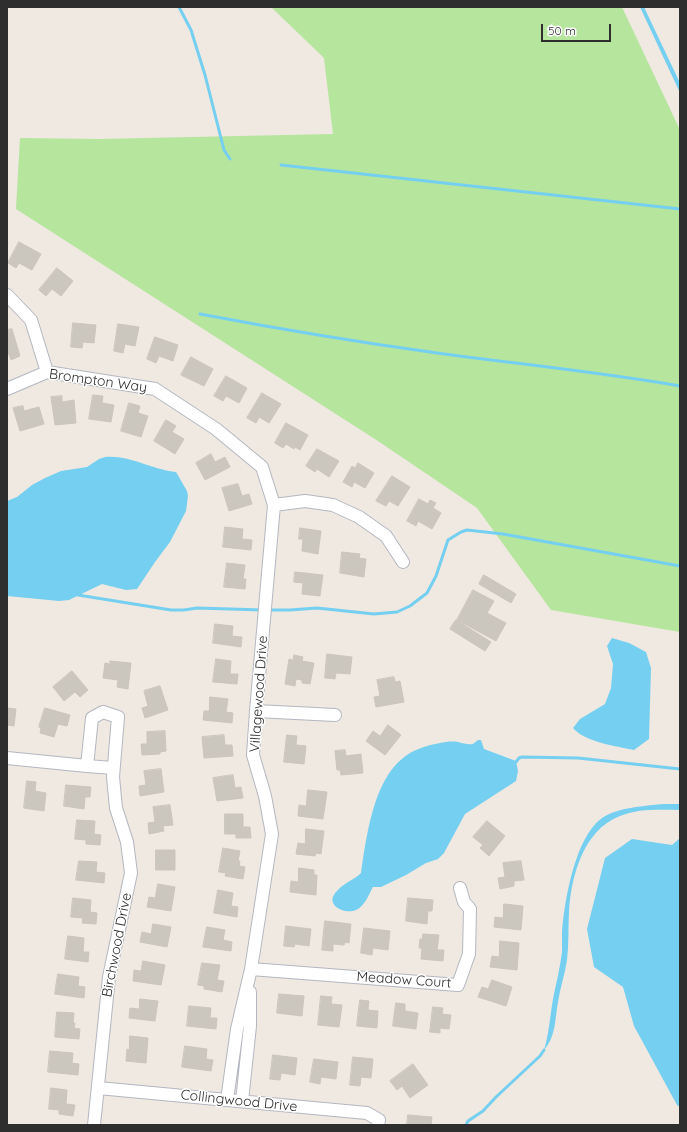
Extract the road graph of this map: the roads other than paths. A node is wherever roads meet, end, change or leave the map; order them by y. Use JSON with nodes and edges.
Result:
{"nodes":[{"id":1,"x":7,"y":295,"type":"edge"},
{"id":2,"x":47,"y":372,"type":"junction"},
{"id":3,"x":7,"y":389,"type":"edge"},
{"id":4,"x":262,"y":467,"type":"joint"},
{"id":5,"x":274,"y":505,"type":"junction"},
{"id":6,"x":403,"y":562,"type":"dead end"},
{"id":7,"x":256,"y":711,"type":"junction"},
{"id":8,"x":335,"y":715,"type":"dead end"},
{"id":9,"x":7,"y":758,"type":"edge"},
{"id":10,"x":87,"y":766,"type":"junction"},
{"id":11,"x":113,"y":768,"type":"junction"},
{"id":12,"x":460,"y":888,"type":"dead end"},
{"id":13,"x":251,"y":969,"type":"junction"},
{"id":14,"x":98,"y":1088,"type":"junction"},
{"id":15,"x":227,"y":1100,"type":"junction"},
{"id":16,"x":242,"y":1101,"type":"junction"},
{"id":17,"x":378,"y":1123,"type":"edge"},
{"id":18,"x":94,"y":1125,"type":"edge"}],
"edges":[{"from":1,"to":2,"type":"street"},
{"from":2,"to":3,"type":"street","name":"Brompton Way"},
{"from":2,"to":4,"type":"street","name":"Brompton Way"},
{"from":4,"to":5,"type":"street","name":"Villagewood Drive"},
{"from":5,"to":6,"type":"street"},
{"from":5,"to":7,"type":"street","name":"Villagewood Drive"},
{"from":7,"to":8,"type":"street"},
{"from":7,"to":13,"type":"street","name":"Villagewood Drive"},
{"from":9,"to":10,"type":"street"},
{"from":10,"to":11,"type":"street"},
{"from":10,"to":11,"type":"street","name":"Birchwood Drive"},
{"from":11,"to":14,"type":"street","name":"Birchwood Drive"},
{"from":12,"to":13,"type":"street","name":"Meadow Court"},
{"from":13,"to":15,"type":"street","name":"Villagewood Drive"},
{"from":13,"to":16,"type":"street","name":"Villagewood Drive"},
{"from":14,"to":15,"type":"street","name":"Collingwood Drive"},
{"from":14,"to":18,"type":"street","name":"Birchwood Drive"},
{"from":15,"to":16,"type":"street","name":"Collingwood Drive"},
{"from":16,"to":17,"type":"street","name":"Collingwood Drive"}]}
